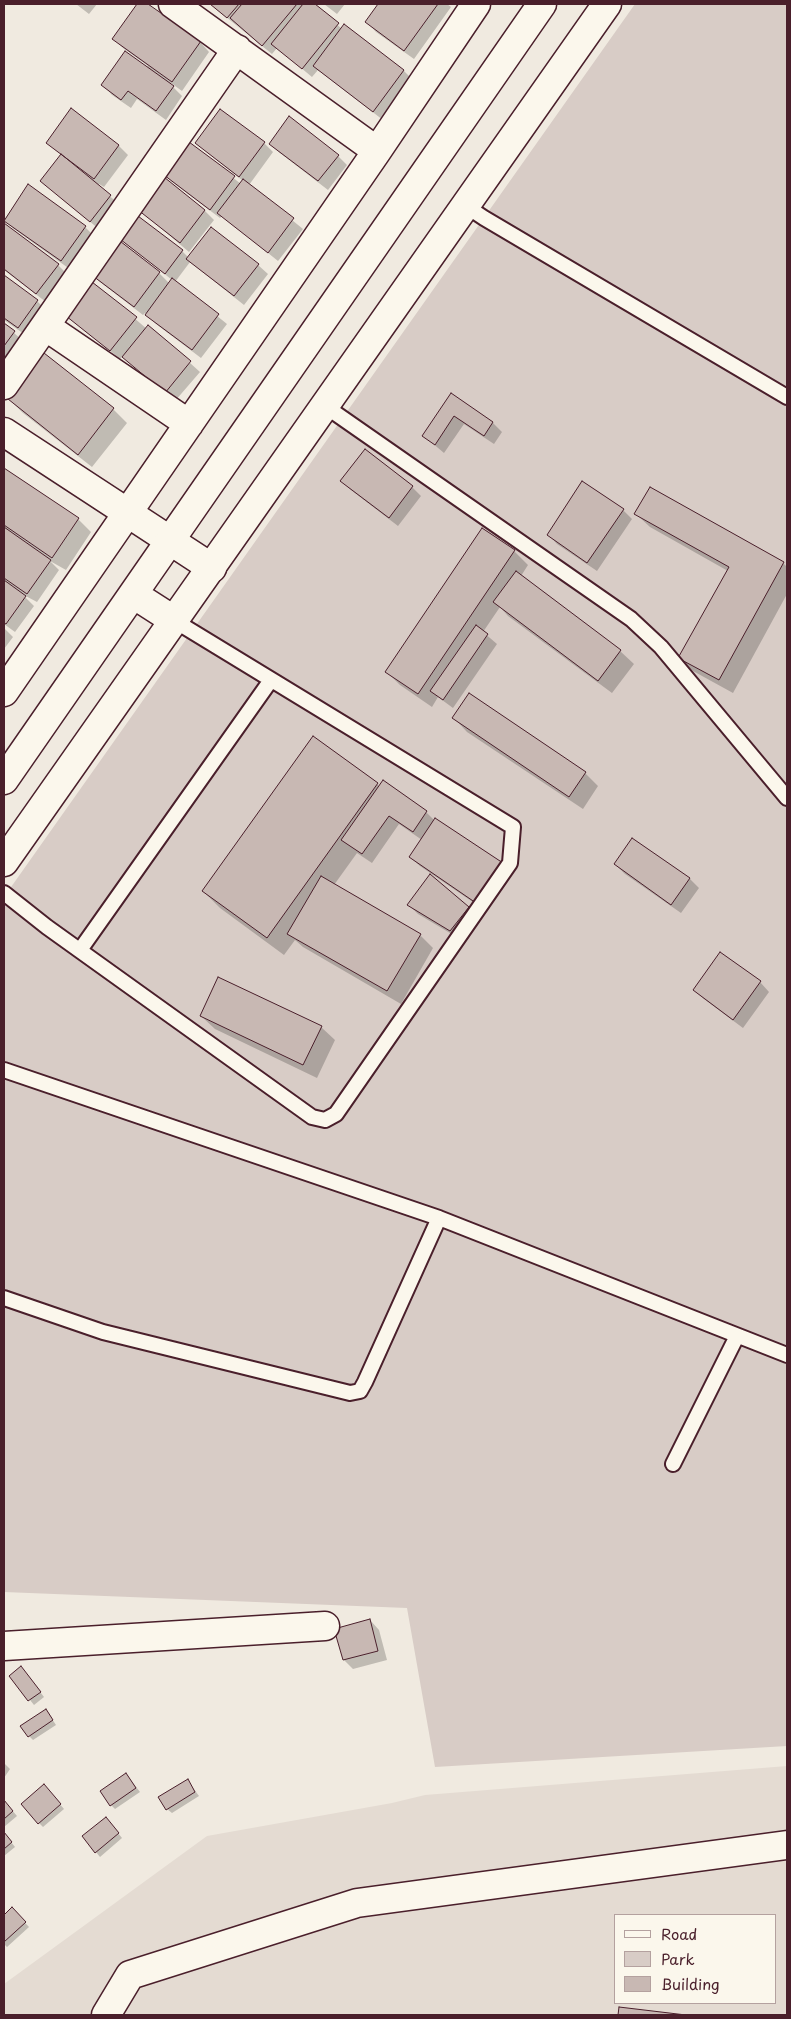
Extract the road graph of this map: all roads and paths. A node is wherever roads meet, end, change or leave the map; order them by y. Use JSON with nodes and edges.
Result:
{"nodes":[{"id":1,"x":173,"y":4,"type":"edge"},
{"id":2,"x":476,"y":4,"type":"edge"},
{"id":3,"x":542,"y":4,"type":"edge"},
{"id":4,"x":607,"y":4,"type":"edge"},
{"id":5,"x":237,"y":50,"type":"junction"},
{"id":6,"x":377,"y":151,"type":"junction"},
{"id":7,"x":466,"y":206,"type":"junction"},
{"id":8,"x":45,"y":326,"type":"junction"},
{"id":9,"x":4,"y":385,"type":"edge"},
{"id":10,"x":787,"y":397,"type":"edge"},
{"id":11,"x":325,"y":406,"type":"junction"},
{"id":12,"x":189,"y":424,"type":"junction"},
{"id":13,"x":4,"y":432,"type":"edge"},
{"id":14,"x":127,"y":514,"type":"junction"},
{"id":15,"x":170,"y":541,"type":"junction"},
{"id":16,"x":212,"y":568,"type":"junction"},
{"id":17,"x":133,"y":594,"type":"junction"},
{"id":18,"x":175,"y":621,"type":"junction"},
{"id":19,"x":271,"y":680,"type":"junction"},
{"id":20,"x":4,"y":692,"type":"edge"},
{"id":21,"x":4,"y":780,"type":"edge"},
{"id":22,"x":787,"y":798,"type":"edge"},
{"id":23,"x":4,"y":862,"type":"edge"},
{"id":24,"x":4,"y":893,"type":"edge"},
{"id":25,"x":80,"y":950,"type":"junction"},
{"id":26,"x":4,"y":1070,"type":"edge"},
{"id":27,"x":439,"y":1218,"type":"junction"},
{"id":28,"x":4,"y":1298,"type":"edge"},
{"id":29,"x":737,"y":1336,"type":"junction"},
{"id":30,"x":787,"y":1356,"type":"edge"},
{"id":31,"x":673,"y":1464,"type":"dead end"},
{"id":32,"x":325,"y":1626,"type":"dead end"},
{"id":33,"x":4,"y":1646,"type":"edge"},
{"id":34,"x":787,"y":1845,"type":"edge"},
{"id":35,"x":106,"y":2015,"type":"edge"}],
"edges":[{"from":1,"to":5,"type":"street"},
{"from":2,"to":6,"type":"street"},
{"from":3,"to":15,"type":"street"},
{"from":4,"to":7,"type":"street"},
{"from":5,"to":6,"type":"street"},
{"from":5,"to":8,"type":"street"},
{"from":6,"to":12,"type":"street"},
{"from":7,"to":10,"type":"lane"},
{"from":7,"to":11,"type":"street"},
{"from":8,"to":9,"type":"street"},
{"from":8,"to":12,"type":"street"},
{"from":11,"to":16,"type":"street"},
{"from":11,"to":22,"type":"lane"},
{"from":12,"to":14,"type":"street"},
{"from":13,"to":14,"type":"street"},
{"from":14,"to":15,"type":"street"},
{"from":14,"to":20,"type":"street"},
{"from":15,"to":16,"type":"street"},
{"from":15,"to":17,"type":"street"},
{"from":16,"to":18,"type":"street"},
{"from":17,"to":18,"type":"street"},
{"from":17,"to":21,"type":"street"},
{"from":18,"to":19,"type":"lane"},
{"from":18,"to":23,"type":"street"},
{"from":19,"to":25,"type":"lane"},
{"from":19,"to":25,"type":"lane"},
{"from":24,"to":25,"type":"lane"},
{"from":26,"to":27,"type":"lane"},
{"from":27,"to":28,"type":"lane"},
{"from":27,"to":29,"type":"lane"},
{"from":29,"to":30,"type":"lane"},
{"from":29,"to":31,"type":"lane"},
{"from":32,"to":33,"type":"street"},
{"from":34,"to":35,"type":"street"}]}
